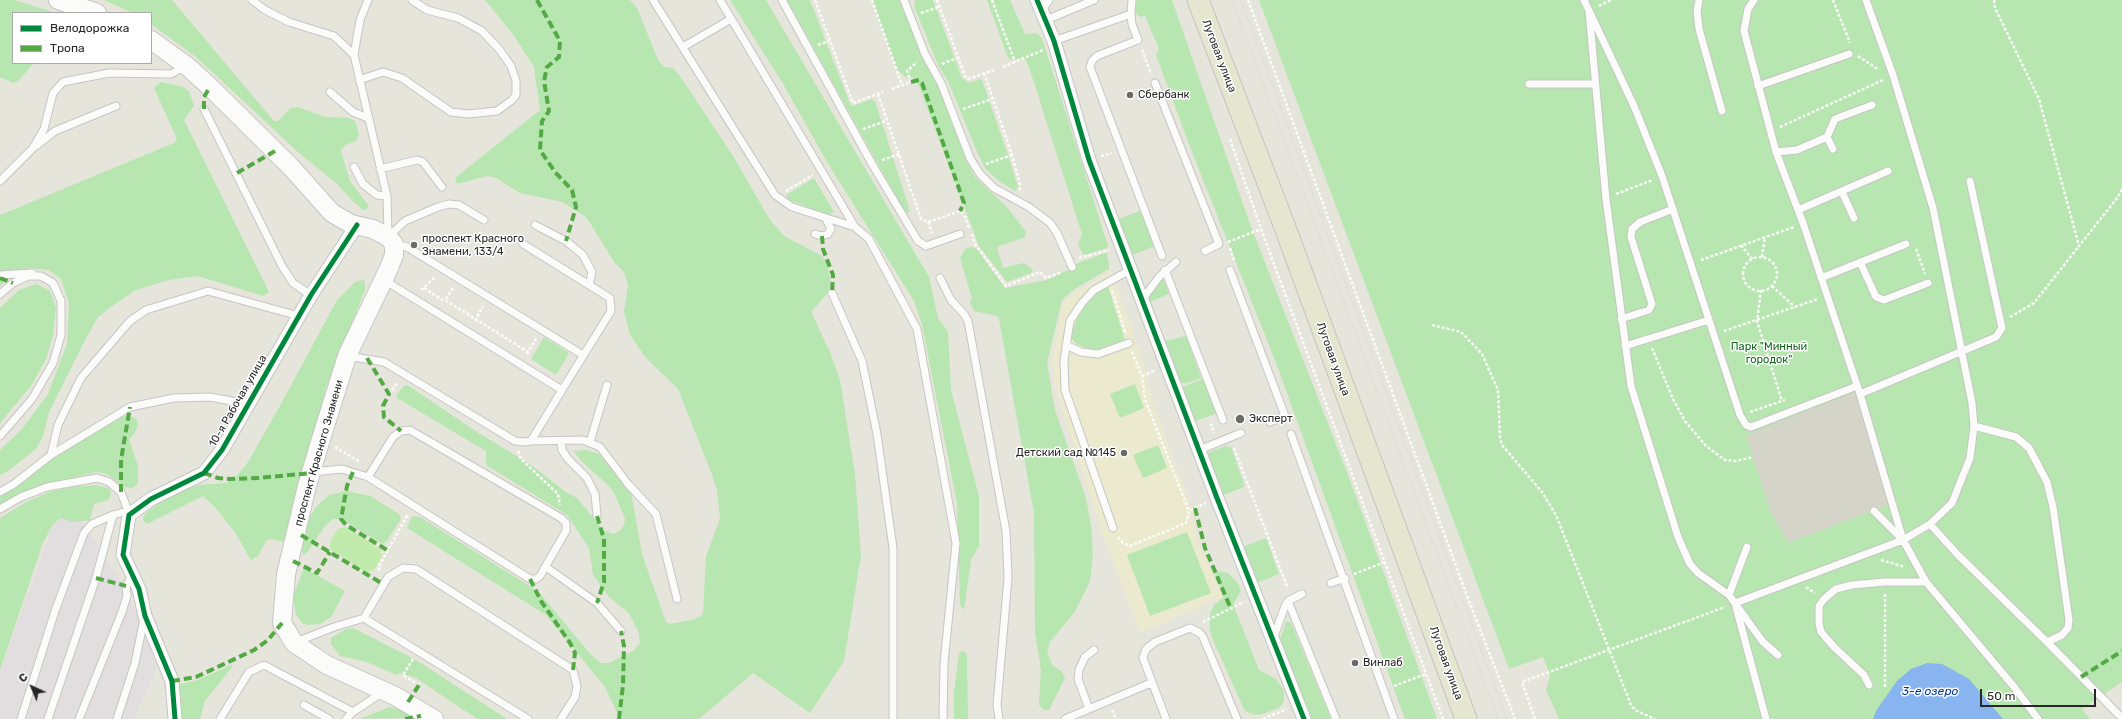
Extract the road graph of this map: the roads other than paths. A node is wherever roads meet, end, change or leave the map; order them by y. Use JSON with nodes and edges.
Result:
{"nodes":[{"id":1,"x":58,"y":0,"type":"edge"},
{"id":2,"x":252,"y":0,"type":"edge"},
{"id":3,"x":368,"y":0,"type":"edge"},
{"id":4,"x":412,"y":0,"type":"edge"},
{"id":5,"x":653,"y":0,"type":"edge"},
{"id":6,"x":720,"y":0,"type":"edge"},
{"id":7,"x":782,"y":0,"type":"edge"},
{"id":8,"x":904,"y":0,"type":"edge"},
{"id":9,"x":1094,"y":0,"type":"edge"},
{"id":10,"x":1132,"y":0,"type":"edge"},
{"id":11,"x":1198,"y":0,"type":"edge"},
{"id":12,"x":1584,"y":0,"type":"edge"},
{"id":13,"x":1699,"y":0,"type":"edge"},
{"id":14,"x":1754,"y":0,"type":"edge"},
{"id":15,"x":1866,"y":0,"type":"edge"},
{"id":16,"x":1043,"y":8,"type":"edge"},
{"id":17,"x":1590,"y":11,"type":"junction"},
{"id":18,"x":94,"y":12,"type":"edge"},
{"id":19,"x":1131,"y":14,"type":"junction"},
{"id":20,"x":731,"y":19,"type":"junction"},
{"id":21,"x":152,"y":41,"type":"edge"},
{"id":22,"x":1054,"y":41,"type":"junction"},
{"id":23,"x":683,"y":47,"type":"junction"},
{"id":24,"x":1850,"y":53,"type":"road end"},
{"id":25,"x":354,"y":55,"type":"junction"},
{"id":26,"x":187,"y":66,"type":"junction"},
{"id":27,"x":359,"y":80,"type":"junction"},
{"id":28,"x":1155,"y":83,"type":"dead end"},
{"id":29,"x":1529,"y":84,"type":"dead end"},
{"id":30,"x":1595,"y":84,"type":"junction"},
{"id":31,"x":1758,"y":86,"type":"junction"},
{"id":32,"x":330,"y":92,"type":"dead end"},
{"id":33,"x":1872,"y":105,"type":"dead end"},
{"id":34,"x":116,"y":106,"type":"dead end"},
{"id":35,"x":204,"y":109,"type":"dead end"},
{"id":36,"x":1722,"y":111,"type":"dead end"},
{"id":37,"x":368,"y":118,"type":"junction"},
{"id":38,"x":1828,"y":137,"type":"junction"},
{"id":39,"x":33,"y":148,"type":"junction"},
{"id":40,"x":1833,"y":149,"type":"dead end"},
{"id":41,"x":1776,"y":152,"type":"junction"},
{"id":42,"x":354,"y":167,"type":"dead end"},
{"id":43,"x":380,"y":169,"type":"junction"},
{"id":44,"x":1888,"y":171,"type":"dead end"},
{"id":45,"x":0,"y":181,"type":"edge"},
{"id":46,"x":1970,"y":182,"type":"dead end"},
{"id":47,"x":442,"y":187,"type":"dead end"},
{"id":48,"x":1842,"y":192,"type":"junction"},
{"id":49,"x":386,"y":196,"type":"junction"},
{"id":50,"x":1673,"y":210,"type":"junction"},
{"id":51,"x":1798,"y":210,"type":"junction"},
{"id":52,"x":1854,"y":218,"type":"dead end"},
{"id":53,"x":826,"y":219,"type":"junction"},
{"id":54,"x":484,"y":220,"type":"dead end"},
{"id":55,"x":357,"y":225,"type":"junction"},
{"id":56,"x":535,"y":225,"type":"dead end"},
{"id":57,"x":855,"y":227,"type":"junction"},
{"id":58,"x":816,"y":234,"type":"dead end"},
{"id":59,"x":960,"y":234,"type":"dead end"},
{"id":60,"x":523,"y":244,"type":"dead end"},
{"id":61,"x":1906,"y":244,"type":"road end"},
{"id":62,"x":392,"y":245,"type":"junction"},
{"id":63,"x":1205,"y":251,"type":"dead end"},
{"id":64,"x":1162,"y":256,"type":"dead end"},
{"id":65,"x":1176,"y":262,"type":"dead end"},
{"id":66,"x":1860,"y":262,"type":"junction"},
{"id":67,"x":1070,"y":264,"type":"road end"},
{"id":68,"x":1130,"y":270,"type":"junction"},
{"id":69,"x":1165,"y":270,"type":"junction"},
{"id":70,"x":1230,"y":270,"type":"dead end"},
{"id":71,"x":0,"y":275,"type":"edge"},
{"id":72,"x":40,"y":276,"type":"junction"},
{"id":73,"x":940,"y":278,"type":"dead end"},
{"id":74,"x":1821,"y":278,"type":"junction"},
{"id":75,"x":383,"y":279,"type":"junction"},
{"id":76,"x":1928,"y":283,"type":"road end"},
{"id":77,"x":589,"y":285,"type":"junction"},
{"id":78,"x":832,"y":293,"type":"dead end"},
{"id":79,"x":0,"y":294,"type":"edge"},
{"id":80,"x":311,"y":295,"type":"junction"},
{"id":81,"x":1142,"y":300,"type":"junction"},
{"id":82,"x":299,"y":316,"type":"junction"},
{"id":83,"x":1621,"y":319,"type":"junction"},
{"id":84,"x":1709,"y":320,"type":"junction"},
{"id":85,"x":1129,"y":343,"type":"road end"},
{"id":86,"x":1066,"y":344,"type":"junction"},
{"id":87,"x":1624,"y":346,"type":"junction"},
{"id":88,"x":1962,"y":352,"type":"junction"},
{"id":89,"x":583,"y":355,"type":"junction"},
{"id":90,"x":347,"y":356,"type":"junction"},
{"id":91,"x":607,"y":385,"type":"dead end"},
{"id":92,"x":1857,"y":386,"type":"junction"},
{"id":93,"x":562,"y":390,"type":"junction"},
{"id":94,"x":1860,"y":394,"type":"junction"},
{"id":95,"x":248,"y":404,"type":"junction"},
{"id":96,"x":1224,"y":420,"type":"dead end"},
{"id":97,"x":1270,"y":422,"type":"dead end"},
{"id":98,"x":1974,"y":426,"type":"junction"},
{"id":99,"x":1242,"y":433,"type":"dead end"},
{"id":100,"x":1292,"y":434,"type":"dead end"},
{"id":101,"x":0,"y":436,"type":"edge"},
{"id":102,"x":531,"y":441,"type":"junction"},
{"id":103,"x":561,"y":441,"type":"junction"},
{"id":104,"x":590,"y":442,"type":"junction"},
{"id":105,"x":1199,"y":450,"type":"junction"},
{"id":106,"x":51,"y":455,"type":"junction"},
{"id":107,"x":311,"y":473,"type":"junction"},
{"id":108,"x":368,"y":477,"type":"junction"},
{"id":109,"x":0,"y":492,"type":"edge"},
{"id":110,"x":0,"y":509,"type":"edge"},
{"id":111,"x":131,"y":510,"type":"junction"},
{"id":112,"x":1874,"y":511,"type":"dead end"},
{"id":113,"x":113,"y":515,"type":"junction"},
{"id":114,"x":597,"y":516,"type":"dead end"},
{"id":115,"x":1930,"y":524,"type":"junction"},
{"id":116,"x":1113,"y":528,"type":"road end"},
{"id":117,"x":1904,"y":540,"type":"junction"},
{"id":118,"x":1747,"y":547,"type":"dead end"},
{"id":119,"x":546,"y":567,"type":"junction"},
{"id":120,"x":132,"y":576,"type":"junction"},
{"id":121,"x":1348,"y":576,"type":"junction"},
{"id":122,"x":1926,"y":582,"type":"junction"},
{"id":123,"x":1331,"y":583,"type":"dead end"},
{"id":124,"x":1302,"y":594,"type":"dead end"},
{"id":125,"x":1729,"y":595,"type":"junction"},
{"id":126,"x":676,"y":599,"type":"dead end"},
{"id":127,"x":1288,"y":601,"type":"junction"},
{"id":128,"x":1734,"y":603,"type":"junction"},
{"id":129,"x":144,"y":616,"type":"junction"},
{"id":130,"x":364,"y":618,"type":"junction"},
{"id":131,"x":621,"y":631,"type":"dead end"},
{"id":132,"x":1272,"y":641,"type":"junction"},
{"id":133,"x":2047,"y":642,"type":"junction"},
{"id":134,"x":294,"y":643,"type":"junction"},
{"id":135,"x":1094,"y":650,"type":"dead end"},
{"id":136,"x":1778,"y":655,"type":"dead end"},
{"id":137,"x":1152,"y":683,"type":"junction"},
{"id":138,"x":1869,"y":685,"type":"dead end"},
{"id":139,"x":384,"y":691,"type":"junction"},
{"id":140,"x":304,"y":705,"type":"dead end"},
{"id":141,"x":1089,"y":709,"type":"junction"},
{"id":142,"x":354,"y":712,"type":"junction"},
{"id":143,"x":2122,"y":718,"type":"edge"},
{"id":144,"x":21,"y":719,"type":"edge"},
{"id":145,"x":48,"y":719,"type":"edge"},
{"id":146,"x":79,"y":719,"type":"edge"},
{"id":147,"x":117,"y":719,"type":"edge"},
{"id":148,"x":174,"y":719,"type":"edge"},
{"id":149,"x":220,"y":719,"type":"edge"},
{"id":150,"x":329,"y":719,"type":"edge"},
{"id":151,"x":346,"y":719,"type":"edge"},
{"id":152,"x":434,"y":719,"type":"edge"},
{"id":153,"x":528,"y":719,"type":"edge"},
{"id":154,"x":561,"y":719,"type":"edge"},
{"id":155,"x":893,"y":719,"type":"edge"},
{"id":156,"x":943,"y":719,"type":"edge"},
{"id":157,"x":999,"y":719,"type":"edge"},
{"id":158,"x":1065,"y":719,"type":"edge"},
{"id":159,"x":1166,"y":719,"type":"edge"},
{"id":160,"x":1237,"y":719,"type":"edge"},
{"id":161,"x":1304,"y":719,"type":"edge"},
{"id":162,"x":1336,"y":719,"type":"edge"},
{"id":163,"x":1394,"y":719,"type":"edge"},
{"id":164,"x":1466,"y":719,"type":"edge"},
{"id":165,"x":1766,"y":719,"type":"edge"},
{"id":166,"x":2038,"y":719,"type":"edge"}],
"edges":[{"from":1,"to":18,"type":"main road"},
{"from":2,"to":25,"type":"lane"},
{"from":3,"to":25,"type":"lane"},
{"from":4,"to":27,"type":"lane"},
{"from":5,"to":23,"type":"lane"},
{"from":6,"to":20,"type":"lane"},
{"from":7,"to":59,"type":"lane"},
{"from":8,"to":67,"type":"lane"},
{"from":9,"to":16,"type":"lane"},
{"from":10,"to":19,"type":"lane"},
{"from":11,"to":164,"type":"main road","name":"Луговая улица"},
{"from":12,"to":17,"type":"lane"},
{"from":13,"to":36,"type":"lane"},
{"from":14,"to":31,"type":"lane"},
{"from":15,"to":88,"type":"lane"},
{"from":16,"to":22,"type":"street"},
{"from":17,"to":30,"type":"lane"},
{"from":17,"to":50,"type":"lane"},
{"from":19,"to":22,"type":"lane"},
{"from":19,"to":64,"type":"lane"},
{"from":20,"to":23,"type":"lane"},
{"from":20,"to":57,"type":"lane"},
{"from":21,"to":26,"type":"main road"},
{"from":22,"to":68,"type":"street"},
{"from":23,"to":53,"type":"lane"},
{"from":24,"to":31,"type":"lane"},
{"from":25,"to":27,"type":"lane"},
{"from":26,"to":39,"type":"lane"},
{"from":26,"to":55,"type":"main road"},
{"from":27,"to":37,"type":"lane"},
{"from":28,"to":63,"type":"lane"},
{"from":29,"to":30,"type":"lane"},
{"from":30,"to":83,"type":"lane"},
{"from":31,"to":41,"type":"lane"},
{"from":32,"to":37,"type":"lane"},
{"from":33,"to":38,"type":"lane"},
{"from":34,"to":39,"type":"lane"},
{"from":35,"to":80,"type":"lane"},
{"from":37,"to":43,"type":"lane"},
{"from":38,"to":40,"type":"lane"},
{"from":38,"to":41,"type":"lane"},
{"from":39,"to":45,"type":"lane"},
{"from":41,"to":51,"type":"lane"},
{"from":42,"to":49,"type":"lane"},
{"from":43,"to":47,"type":"lane"},
{"from":43,"to":49,"type":"lane"},
{"from":44,"to":48,"type":"lane"},
{"from":46,"to":88,"type":"lane"},
{"from":48,"to":51,"type":"lane"},
{"from":48,"to":52,"type":"lane"},
{"from":49,"to":62,"type":"lane"},
{"from":50,"to":83,"type":"lane"},
{"from":50,"to":84,"type":"lane"},
{"from":51,"to":74,"type":"lane"},
{"from":53,"to":57,"type":"lane"},
{"from":53,"to":58,"type":"lane"},
{"from":54,"to":62,"type":"lane"},
{"from":55,"to":62,"type":"main road"},
{"from":55,"to":80,"type":"street","name":"10-я Рабочая улица"},
{"from":56,"to":77,"type":"lane"},
{"from":57,"to":156,"type":"lane"},
{"from":60,"to":77,"type":"lane"},
{"from":61,"to":66,"type":"lane"},
{"from":62,"to":75,"type":"main road","name":"проспект Красного Знамени"},
{"from":62,"to":89,"type":"lane"},
{"from":65,"to":69,"type":"lane"},
{"from":66,"to":74,"type":"lane"},
{"from":66,"to":76,"type":"lane"},
{"from":68,"to":81,"type":"street"},
{"from":68,"to":86,"type":"lane"},
{"from":69,"to":81,"type":"lane"},
{"from":69,"to":96,"type":"lane"},
{"from":70,"to":97,"type":"lane"},
{"from":71,"to":72,"type":"lane"},
{"from":72,"to":79,"type":"lane"},
{"from":72,"to":101,"type":"lane"},
{"from":73,"to":157,"type":"lane"},
{"from":74,"to":92,"type":"lane"},
{"from":75,"to":90,"type":"main road","name":"проспект Красного Знамени"},
{"from":75,"to":93,"type":"lane"},
{"from":77,"to":89,"type":"lane"},
{"from":78,"to":155,"type":"lane"},
{"from":80,"to":82,"type":"street","name":"10-я Рабочая улица"},
{"from":81,"to":105,"type":"street"},
{"from":82,"to":95,"type":"street","name":"10-я Рабочая улица"},
{"from":82,"to":106,"type":"lane"},
{"from":83,"to":87,"type":"lane"},
{"from":84,"to":87,"type":"lane"},
{"from":84,"to":92,"type":"lane"},
{"from":85,"to":86,"type":"lane"},
{"from":86,"to":116,"type":"lane"},
{"from":87,"to":125,"type":"lane"},
{"from":88,"to":94,"type":"lane"},
{"from":88,"to":98,"type":"lane"},
{"from":89,"to":93,"type":"lane"},
{"from":90,"to":102,"type":"lane"},
{"from":90,"to":107,"type":"main road","name":"проспект Красного Знамени"},
{"from":91,"to":104,"type":"lane"},
{"from":92,"to":94,"type":"lane"},
{"from":93,"to":102,"type":"lane"},
{"from":94,"to":117,"type":"lane"},
{"from":95,"to":106,"type":"lane"},
{"from":95,"to":111,"type":"street","name":"10-я Рабочая улица"},
{"from":98,"to":115,"type":"lane"},
{"from":98,"to":133,"type":"lane"},
{"from":99,"to":105,"type":"lane"},
{"from":100,"to":121,"type":"lane"},
{"from":102,"to":103,"type":"lane"},
{"from":103,"to":104,"type":"lane"},
{"from":103,"to":114,"type":"lane"},
{"from":104,"to":126,"type":"lane"},
{"from":105,"to":132,"type":"street"},
{"from":106,"to":109,"type":"lane"},
{"from":107,"to":108,"type":"lane"},
{"from":107,"to":134,"type":"main road","name":"проспект Красного Знамени"},
{"from":108,"to":119,"type":"lane"},
{"from":108,"to":119,"type":"lane"},
{"from":110,"to":111,"type":"lane"},
{"from":111,"to":113,"type":"lane"},
{"from":111,"to":120,"type":"street"},
{"from":112,"to":117,"type":"lane"},
{"from":113,"to":144,"type":"lane"},
{"from":113,"to":145,"type":"lane"},
{"from":115,"to":117,"type":"lane"},
{"from":115,"to":133,"type":"lane"},
{"from":117,"to":122,"type":"lane"},
{"from":117,"to":128,"type":"lane"},
{"from":118,"to":125,"type":"lane"},
{"from":119,"to":131,"type":"lane"},
{"from":120,"to":129,"type":"street"},
{"from":120,"to":146,"type":"lane"},
{"from":121,"to":123,"type":"lane"},
{"from":121,"to":163,"type":"lane"},
{"from":122,"to":138,"type":"lane"},
{"from":122,"to":166,"type":"lane"},
{"from":124,"to":127,"type":"lane"},
{"from":125,"to":128,"type":"lane"},
{"from":127,"to":132,"type":"lane"},
{"from":127,"to":162,"type":"lane"},
{"from":128,"to":136,"type":"lane"},
{"from":128,"to":165,"type":"lane"},
{"from":129,"to":147,"type":"lane"},
{"from":129,"to":148,"type":"street"},
{"from":130,"to":134,"type":"lane"},
{"from":130,"to":153,"type":"lane"},
{"from":130,"to":154,"type":"lane"},
{"from":132,"to":161,"type":"street"},
{"from":133,"to":143,"type":"lane"},
{"from":134,"to":139,"type":"main road","name":"проспект Красного Знамени"},
{"from":135,"to":141,"type":"lane"},
{"from":137,"to":141,"type":"lane"},
{"from":137,"to":159,"type":"lane"},
{"from":137,"to":160,"type":"lane"},
{"from":139,"to":142,"type":"lane"},
{"from":139,"to":152,"type":"main road","name":"проспект Красного Знамени"},
{"from":140,"to":150,"type":"lane"},
{"from":141,"to":158,"type":"lane"},
{"from":142,"to":149,"type":"lane"},
{"from":142,"to":151,"type":"lane"}]}
